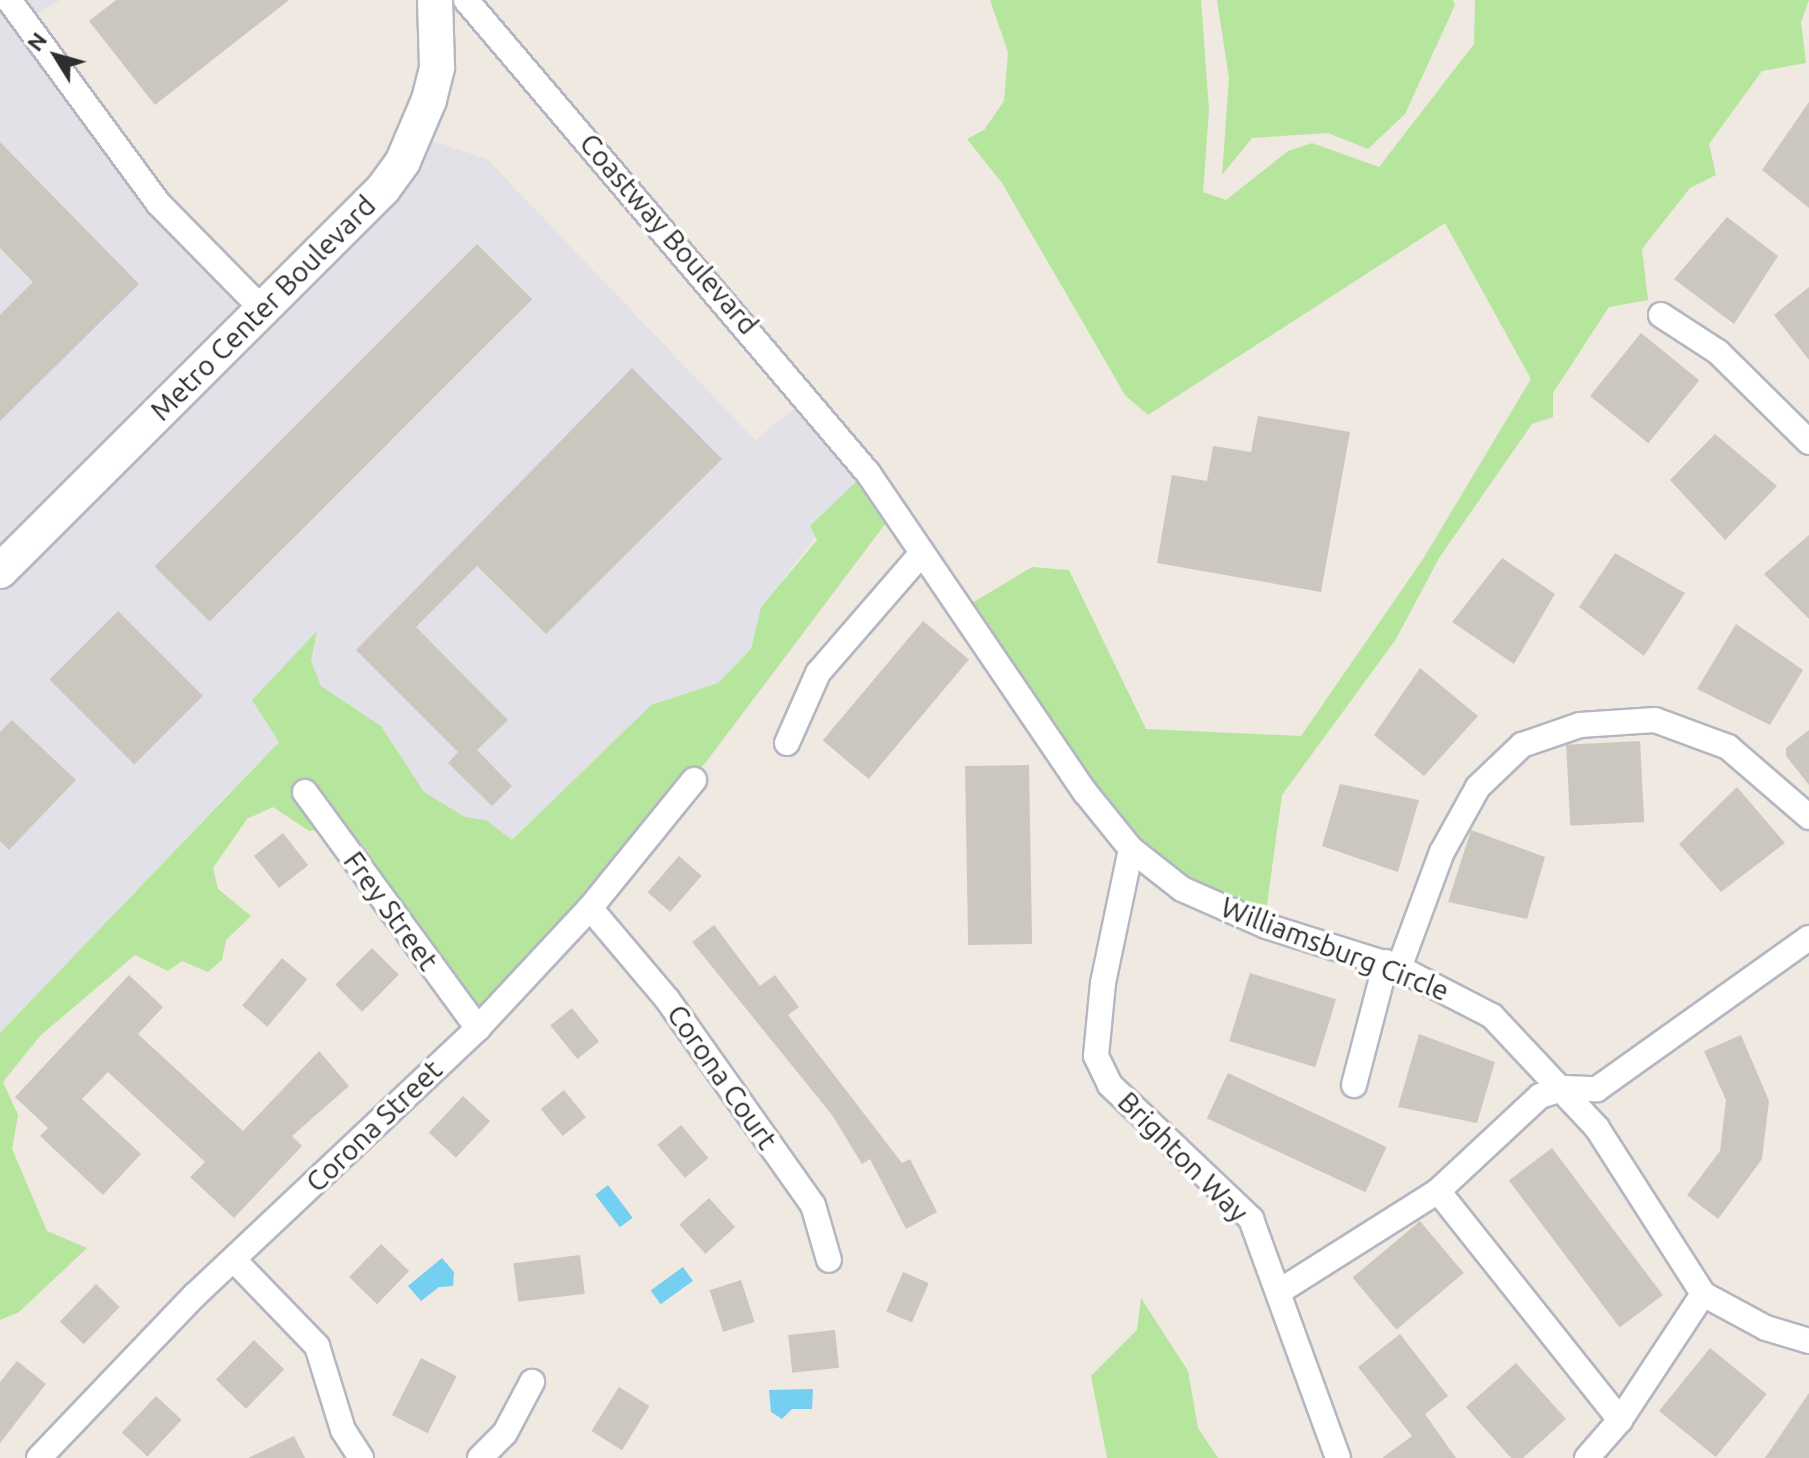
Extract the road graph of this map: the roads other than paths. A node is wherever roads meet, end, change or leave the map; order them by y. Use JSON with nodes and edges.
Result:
{"nodes":[{"id":1,"x":9,"y":0,"type":"edge"},
{"id":2,"x":435,"y":0,"type":"edge"},
{"id":3,"x":466,"y":0,"type":"edge"},
{"id":4,"x":263,"y":310,"type":"junction"},
{"id":5,"x":1661,"y":315,"type":"dead end"},
{"id":6,"x":1809,"y":442,"type":"edge"},
{"id":7,"x":868,"y":473,"type":"joint"},
{"id":8,"x":922,"y":553,"type":"junction"},
{"id":9,"x":0,"y":571,"type":"edge"},
{"id":10,"x":787,"y":743,"type":"dead end"},
{"id":11,"x":694,"y":780,"type":"dead end"},
{"id":12,"x":305,"y":792,"type":"dead end"},
{"id":13,"x":1809,"y":817,"type":"edge"},
{"id":14,"x":1131,"y":849,"type":"junction"},
{"id":15,"x":590,"y":908,"type":"junction"},
{"id":16,"x":1809,"y":938,"type":"edge"},
{"id":17,"x":1392,"y":965,"type":"junction"},
{"id":18,"x":478,"y":1028,"type":"junction"},
{"id":19,"x":1354,"y":1085,"type":"dead end"},
{"id":20,"x":1564,"y":1088,"type":"junction"},
{"id":21,"x":1438,"y":1191,"type":"junction"},
{"id":22,"x":234,"y":1260,"type":"junction"},
{"id":23,"x":829,"y":1260,"type":"dead end"},
{"id":24,"x":1280,"y":1291,"type":"junction"},
{"id":25,"x":1703,"y":1294,"type":"junction"},
{"id":26,"x":1809,"y":1341,"type":"edge"},
{"id":27,"x":532,"y":1382,"type":"dead end"},
{"id":28,"x":1620,"y":1420,"type":"junction"},
{"id":29,"x":39,"y":1458,"type":"edge"},
{"id":30,"x":361,"y":1458,"type":"edge"},
{"id":31,"x":480,"y":1458,"type":"edge"},
{"id":32,"x":1338,"y":1458,"type":"edge"},
{"id":33,"x":1587,"y":1458,"type":"edge"}],
"edges":[{"from":1,"to":4,"type":"street"},
{"from":2,"to":4,"type":"street","name":"Metro Center Boulevard"},
{"from":3,"to":7,"type":"street","name":"Coastway Boulevard"},
{"from":4,"to":9,"type":"street","name":"Metro Center Boulevard"},
{"from":5,"to":6,"type":"street"},
{"from":7,"to":8,"type":"street","name":"Williamsburg Circle"},
{"from":8,"to":10,"type":"street"},
{"from":8,"to":14,"type":"street","name":"Williamsburg Circle"},
{"from":11,"to":15,"type":"street","name":"Corona Street"},
{"from":12,"to":18,"type":"street","name":"Frey Street"},
{"from":13,"to":17,"type":"street"},
{"from":14,"to":17,"type":"street","name":"Williamsburg Circle"},
{"from":14,"to":24,"type":"street","name":"Brighton Way"},
{"from":15,"to":18,"type":"street","name":"Corona Street"},
{"from":15,"to":23,"type":"street","name":"Corona Court"},
{"from":16,"to":20,"type":"street"},
{"from":17,"to":19,"type":"street"},
{"from":17,"to":20,"type":"street","name":"Williamsburg Circle"},
{"from":18,"to":22,"type":"street","name":"Corona Street"},
{"from":20,"to":21,"type":"street"},
{"from":20,"to":25,"type":"street","name":"Williamsburg Circle"},
{"from":21,"to":24,"type":"street"},
{"from":21,"to":28,"type":"street"},
{"from":22,"to":29,"type":"street","name":"Corona Street"},
{"from":22,"to":30,"type":"street"},
{"from":24,"to":32,"type":"street","name":"Brighton Way"},
{"from":25,"to":26,"type":"street","name":"Williamsburg Circle"},
{"from":25,"to":28,"type":"street"},
{"from":27,"to":31,"type":"street"},
{"from":28,"to":33,"type":"street"}]}
